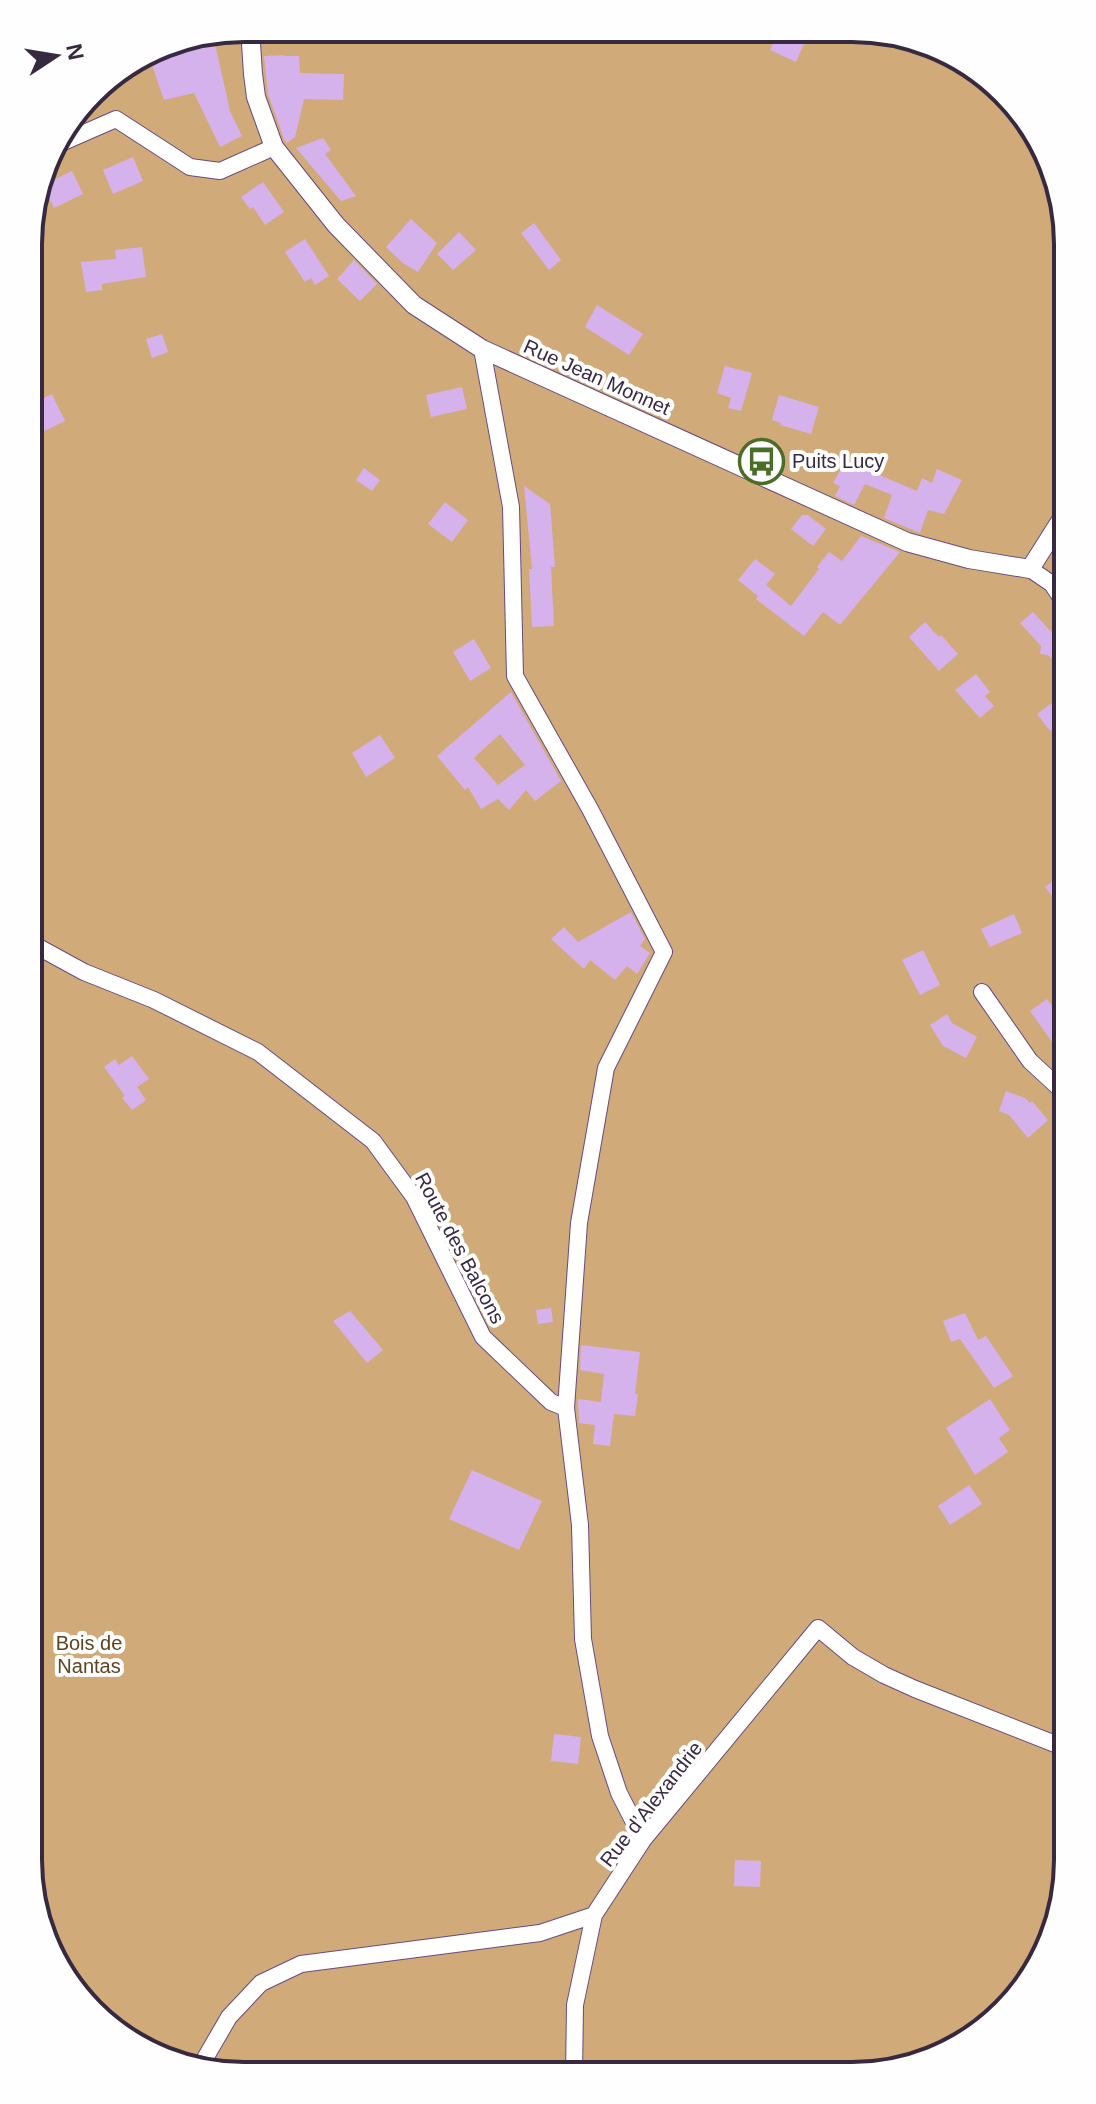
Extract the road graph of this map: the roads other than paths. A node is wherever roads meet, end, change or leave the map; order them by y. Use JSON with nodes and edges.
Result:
{"nodes":[{"id":1,"x":251,"y":42,"type":"edge"},
{"id":2,"x":73,"y":138,"type":"edge"},
{"id":3,"x":274,"y":147,"type":"junction"},
{"id":4,"x":482,"y":349,"type":"junction"},
{"id":5,"x":1054,"y":531,"type":"edge"},
{"id":6,"x":1030,"y":569,"type":"junction"},
{"id":7,"x":1054,"y":587,"type":"edge"},
{"id":8,"x":42,"y":949,"type":"edge"},
{"id":9,"x":982,"y":992,"type":"dead end"},
{"id":10,"x":1054,"y":1083,"type":"edge"},
{"id":11,"x":566,"y":1408,"type":"junction"},
{"id":12,"x":1054,"y":1744,"type":"edge"},
{"id":13,"x":643,"y":1840,"type":"junction"},
{"id":14,"x":594,"y":1915,"type":"junction"},
{"id":15,"x":205,"y":2058,"type":"edge"},
{"id":16,"x":574,"y":2062,"type":"edge"}],
"edges":[{"from":1,"to":3,"type":"street","name":"Rue Jean Monnet"},
{"from":2,"to":3,"type":"street"},
{"from":3,"to":4,"type":"street","name":"Rue Jean Monnet"},
{"from":4,"to":6,"type":"street","name":"Rue Jean Monnet"},
{"from":4,"to":11,"type":"street"},
{"from":5,"to":6,"type":"street"},
{"from":6,"to":7,"type":"street"},
{"from":8,"to":11,"type":"street","name":"Route des Balcons"},
{"from":9,"to":10,"type":"street"},
{"from":11,"to":13,"type":"street"},
{"from":12,"to":13,"type":"street","name":"Rue d’Alexandrie"},
{"from":13,"to":14,"type":"street","name":"Rue d’Alexandrie"},
{"from":14,"to":15,"type":"street"},
{"from":14,"to":16,"type":"street"}]}
